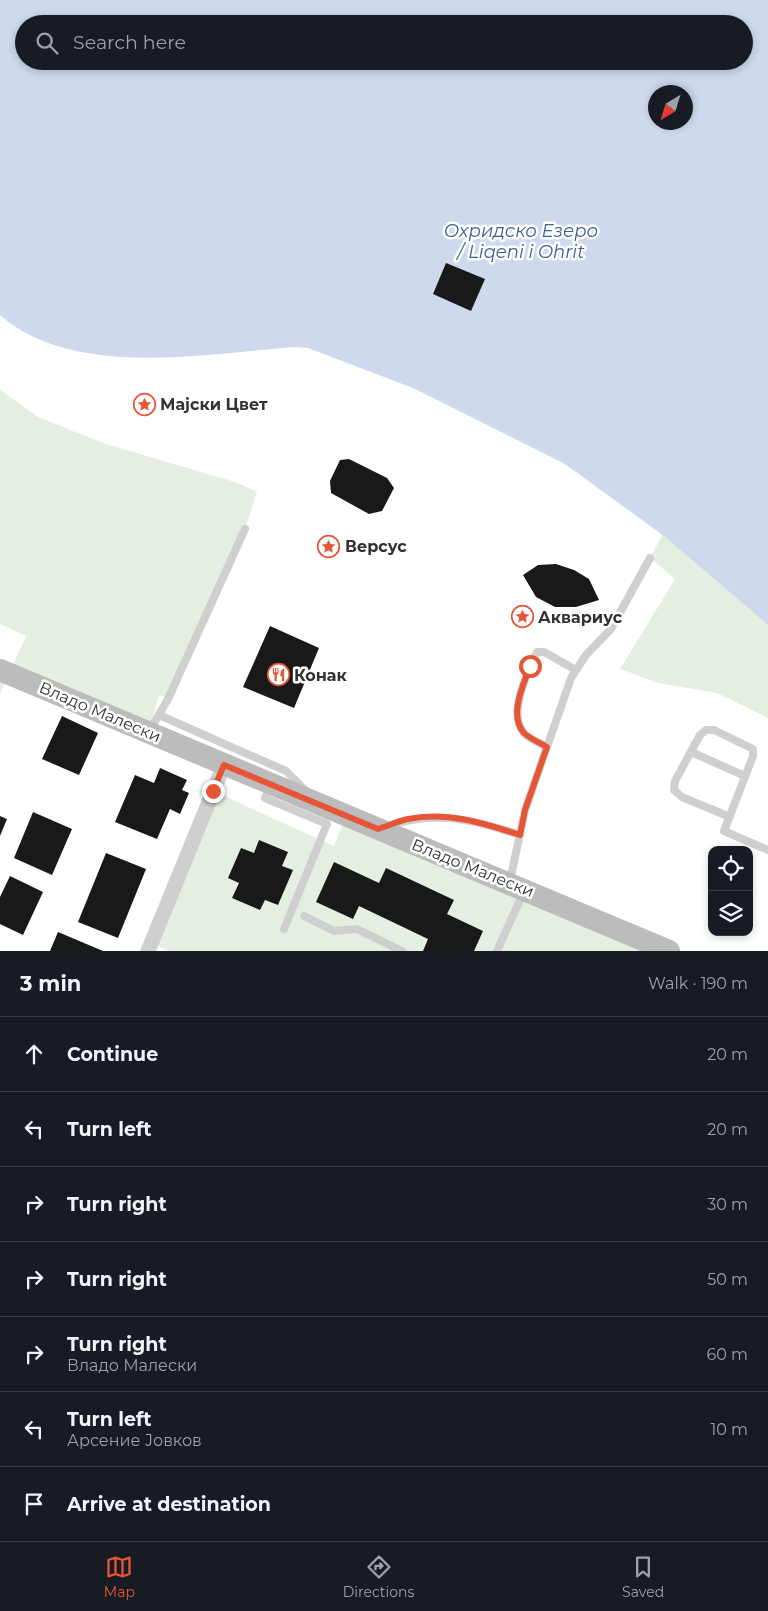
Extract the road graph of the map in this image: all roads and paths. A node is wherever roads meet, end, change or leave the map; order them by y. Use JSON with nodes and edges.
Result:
{"nodes":[{"id":1,"x":245,"y":529,"type":"dead end"},
{"id":2,"x":650,"y":558,"type":"dead end"},
{"id":3,"x":0,"y":670,"type":"edge"},
{"id":4,"x":576,"y":670,"type":"junction"},
{"id":5,"x":154,"y":723,"type":"junction"},
{"id":6,"x":547,"y":747,"type":"junction"},
{"id":7,"x":691,"y":752,"type":"junction"},
{"id":8,"x":224,"y":765,"type":"junction"},
{"id":9,"x":745,"y":776,"type":"junction"},
{"id":10,"x":271,"y":785,"type":"junction"},
{"id":11,"x":318,"y":804,"type":"junction"},
{"id":12,"x":730,"y":817,"type":"junction"},
{"id":13,"x":378,"y":829,"type":"junction"},
{"id":14,"x":520,"y":835,"type":"junction"},
{"id":15,"x":768,"y":850,"type":"edge"},
{"id":16,"x":517,"y":886,"type":"junction"},
{"id":17,"x":304,"y":916,"type":"dead end"},
{"id":18,"x":284,"y":929,"type":"dead end"},
{"id":19,"x":148,"y":951,"type":"edge"},
{"id":20,"x":402,"y":951,"type":"edge"},
{"id":21,"x":497,"y":951,"type":"edge"},
{"id":22,"x":670,"y":951,"type":"edge"}],
"edges":[{"from":1,"to":5,"type":"lane"},
{"from":2,"to":4,"type":"lane"},
{"from":3,"to":5,"type":"main road","name":"Владо Малески"},
{"from":4,"to":6,"type":"lane"},
{"from":4,"to":6,"type":"lane"},
{"from":5,"to":8,"type":"main road","name":"Владо Малески"},
{"from":5,"to":11,"type":"lane"},
{"from":6,"to":14,"type":"lane"},
{"from":7,"to":9,"type":"lane"},
{"from":7,"to":9,"type":"lane"},
{"from":7,"to":12,"type":"lane"},
{"from":8,"to":10,"type":"main road","name":"Владо Малески"},
{"from":8,"to":19,"type":"street"},
{"from":9,"to":12,"type":"lane"},
{"from":10,"to":11,"type":"main road","name":"Владо Малески"},
{"from":10,"to":18,"type":"lane"},
{"from":11,"to":13,"type":"main road","name":"Владо Малески"},
{"from":12,"to":15,"type":"lane"},
{"from":13,"to":14,"type":"lane"},
{"from":13,"to":16,"type":"main road","name":"Владо Малески"},
{"from":14,"to":16,"type":"lane"},
{"from":16,"to":21,"type":"lane"},
{"from":16,"to":22,"type":"main road","name":"Владо Малески"},
{"from":17,"to":20,"type":"lane"}]}
